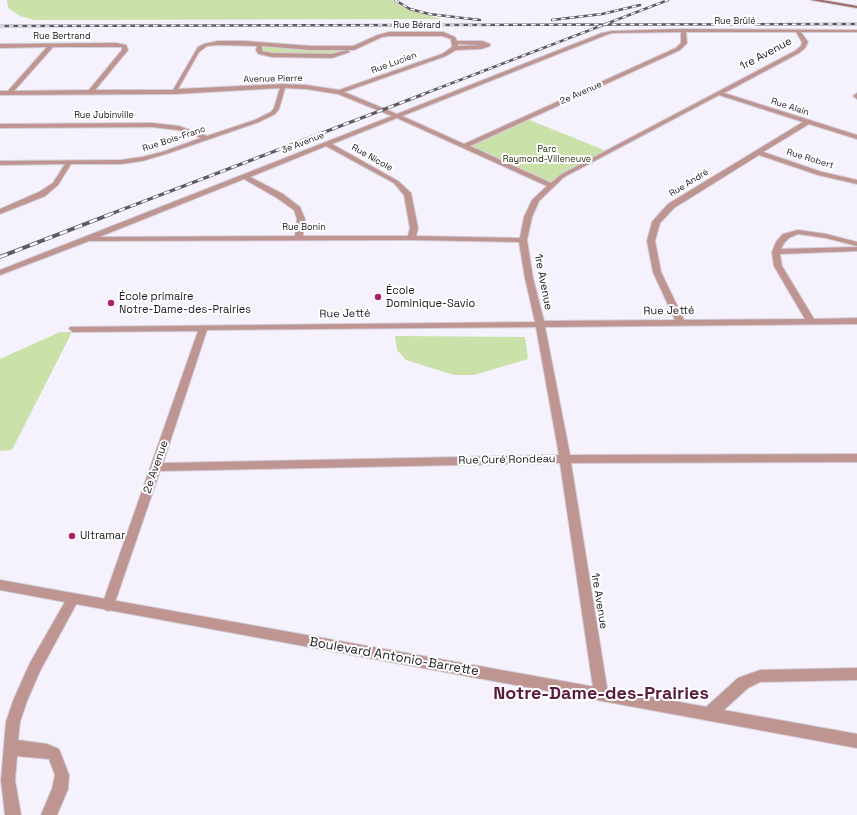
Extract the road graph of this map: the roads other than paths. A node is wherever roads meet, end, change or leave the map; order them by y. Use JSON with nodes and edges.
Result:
{"nodes":[{"id":1,"x":813,"y":0,"type":"edge"},
{"id":2,"x":828,"y":0,"type":"edge"},
{"id":3,"x":857,"y":6,"type":"edge"},
{"id":4,"x":683,"y":30,"type":"junction"},
{"id":5,"x":857,"y":30,"type":"edge"},
{"id":6,"x":798,"y":31,"type":"junction"},
{"id":7,"x":612,"y":32,"type":"joint"},
{"id":8,"x":52,"y":45,"type":"junction"},
{"id":9,"x":260,"y":45,"type":"junction"},
{"id":10,"x":455,"y":45,"type":"joint"},
{"id":11,"x":0,"y":46,"type":"edge"},
{"id":12,"x":354,"y":48,"type":"junction"},
{"id":13,"x":283,"y":86,"type":"junction"},
{"id":14,"x":0,"y":92,"type":"edge"},
{"id":15,"x":10,"y":92,"type":"junction"},
{"id":16,"x":174,"y":92,"type":"junction"},
{"id":17,"x":339,"y":92,"type":"junction"},
{"id":18,"x":90,"y":93,"type":"junction"},
{"id":19,"x":718,"y":93,"type":"junction"},
{"id":20,"x":397,"y":116,"type":"junction"},
{"id":21,"x":807,"y":122,"type":"junction"},
{"id":22,"x":0,"y":126,"type":"edge"},
{"id":23,"x":857,"y":137,"type":"edge"},
{"id":24,"x":206,"y":138,"type":"junction"},
{"id":25,"x":327,"y":144,"type":"junction"},
{"id":26,"x":464,"y":146,"type":"junction"},
{"id":27,"x":758,"y":152,"type":"junction"},
{"id":28,"x":0,"y":163,"type":"edge"},
{"id":29,"x":69,"y":163,"type":"junction"},
{"id":30,"x":244,"y":176,"type":"junction"},
{"id":31,"x":857,"y":182,"type":"edge"},
{"id":32,"x":550,"y":185,"type":"junction"},
{"id":33,"x":0,"y":212,"type":"edge"},
{"id":34,"x":298,"y":238,"type":"junction"},
{"id":35,"x":411,"y":238,"type":"junction"},
{"id":36,"x":84,"y":239,"type":"junction"},
{"id":37,"x":523,"y":240,"type":"junction"},
{"id":38,"x":857,"y":244,"type":"edge"},
{"id":39,"x":857,"y":249,"type":"edge"},
{"id":40,"x":776,"y":252,"type":"junction"},
{"id":41,"x":0,"y":273,"type":"edge"},
{"id":42,"x":811,"y":321,"type":"junction"},
{"id":43,"x":857,"y":321,"type":"edge"},
{"id":44,"x":681,"y":323,"type":"junction"},
{"id":45,"x":540,"y":324,"type":"junction"},
{"id":46,"x":203,"y":328,"type":"junction"},
{"id":47,"x":73,"y":329,"type":"dead end"},
{"id":48,"x":857,"y":458,"type":"edge"},
{"id":49,"x":565,"y":459,"type":"junction"},
{"id":50,"x":156,"y":467,"type":"junction"},
{"id":51,"x":0,"y":585,"type":"edge"},
{"id":52,"x":73,"y":599,"type":"junction"},
{"id":53,"x":108,"y":605,"type":"junction"},
{"id":54,"x":857,"y":674,"type":"edge"},
{"id":55,"x":601,"y":694,"type":"junction"},
{"id":56,"x":710,"y":714,"type":"junction"},
{"id":57,"x":857,"y":741,"type":"edge"},
{"id":58,"x":10,"y":744,"type":"junction"},
{"id":59,"x":12,"y":815,"type":"edge"},
{"id":60,"x":49,"y":815,"type":"edge"}],
"edges":[{"from":1,"to":3,"type":"main road"},
{"from":2,"to":3,"type":"main road"},
{"from":4,"to":6,"type":"street","name":"Rue Brûlé"},
{"from":4,"to":7,"type":"street","name":"Rue Brûlé"},
{"from":4,"to":26,"type":"street","name":"2e Avenue"},
{"from":5,"to":6,"type":"street","name":"Rue Brûlé"},
{"from":6,"to":19,"type":"street","name":"1re Avenue"},
{"from":7,"to":20,"type":"street","name":"3e Avenue"},
{"from":8,"to":11,"type":"street","name":"Rue Bertrand"},
{"from":8,"to":15,"type":"street"},
{"from":8,"to":18,"type":"street","name":"Rue Bertrand"},
{"from":9,"to":12,"type":"street","name":"Rue Bérard"},
{"from":9,"to":12,"type":"street","name":"Rue Bérard"},
{"from":9,"to":16,"type":"street","name":"Rue Bérard"},
{"from":10,"to":12,"type":"street","name":"Rue Bérard"},
{"from":10,"to":17,"type":"street","name":"Rue Lucien"},
{"from":13,"to":16,"type":"street","name":"Avenue Pierre"},
{"from":13,"to":17,"type":"street","name":"Avenue Pierre"},
{"from":13,"to":24,"type":"street","name":"Rue Bois-Franc"},
{"from":14,"to":15,"type":"street","name":"Avenue Pierre"},
{"from":15,"to":18,"type":"street","name":"Avenue Pierre"},
{"from":16,"to":18,"type":"street","name":"Avenue Pierre"},
{"from":17,"to":20,"type":"street","name":"Avenue Pierre"},
{"from":19,"to":21,"type":"street","name":"Rue Alain"},
{"from":19,"to":32,"type":"street","name":"1re Avenue"},
{"from":20,"to":25,"type":"street","name":"3e Avenue"},
{"from":20,"to":26,"type":"street","name":"Avenue Pierre"},
{"from":21,"to":23,"type":"street","name":"Rue Alain"},
{"from":21,"to":27,"type":"street","name":"Rue André"},
{"from":22,"to":24,"type":"street","name":"Rue Jubinville"},
{"from":24,"to":29,"type":"street","name":"Rue Bois-Franc"},
{"from":25,"to":30,"type":"street","name":"3e Avenue"},
{"from":25,"to":35,"type":"street","name":"Rue Nicole"},
{"from":26,"to":32,"type":"street","name":"Avenue Pierre"},
{"from":27,"to":31,"type":"street","name":"Rue Robert"},
{"from":27,"to":44,"type":"street","name":"Rue André"},
{"from":28,"to":29,"type":"street","name":"Rue Bois-Franc"},
{"from":29,"to":33,"type":"street"},
{"from":30,"to":34,"type":"street"},
{"from":30,"to":36,"type":"street","name":"3e Avenue"},
{"from":32,"to":37,"type":"street","name":"1re Avenue"},
{"from":34,"to":35,"type":"street","name":"Rue Bonin"},
{"from":34,"to":36,"type":"street","name":"Rue Bonin"},
{"from":35,"to":37,"type":"street","name":"Rue Bonin"},
{"from":36,"to":41,"type":"street","name":"3e Avenue"},
{"from":37,"to":45,"type":"street","name":"1re Avenue"},
{"from":38,"to":40,"type":"street"},
{"from":39,"to":40,"type":"street"},
{"from":40,"to":42,"type":"street"},
{"from":42,"to":43,"type":"street","name":"Rue Jetté"},
{"from":42,"to":44,"type":"street","name":"Rue Jetté"},
{"from":44,"to":45,"type":"street","name":"Rue Jetté"},
{"from":45,"to":46,"type":"street","name":"Rue Jetté"},
{"from":45,"to":49,"type":"street","name":"1re Avenue"},
{"from":46,"to":47,"type":"street","name":"Rue Jetté"},
{"from":46,"to":50,"type":"street","name":"2e Avenue"},
{"from":48,"to":49,"type":"street","name":"Rue Curé Rondeau"},
{"from":49,"to":50,"type":"street","name":"Rue Curé Rondeau"},
{"from":49,"to":55,"type":"street","name":"1re Avenue"},
{"from":50,"to":53,"type":"street","name":"2e Avenue"},
{"from":51,"to":52,"type":"street","name":"Boulevard Antonio-Barrette"},
{"from":52,"to":53,"type":"street","name":"Boulevard Antonio-Barrette"},
{"from":52,"to":58,"type":"street"},
{"from":53,"to":55,"type":"street","name":"Boulevard Antonio-Barrette"},
{"from":54,"to":56,"type":"street"},
{"from":55,"to":56,"type":"street","name":"Boulevard Antonio-Barrette"},
{"from":56,"to":57,"type":"street","name":"Boulevard Antonio-Barrette"},
{"from":58,"to":59,"type":"street"},
{"from":58,"to":60,"type":"street"}]}
